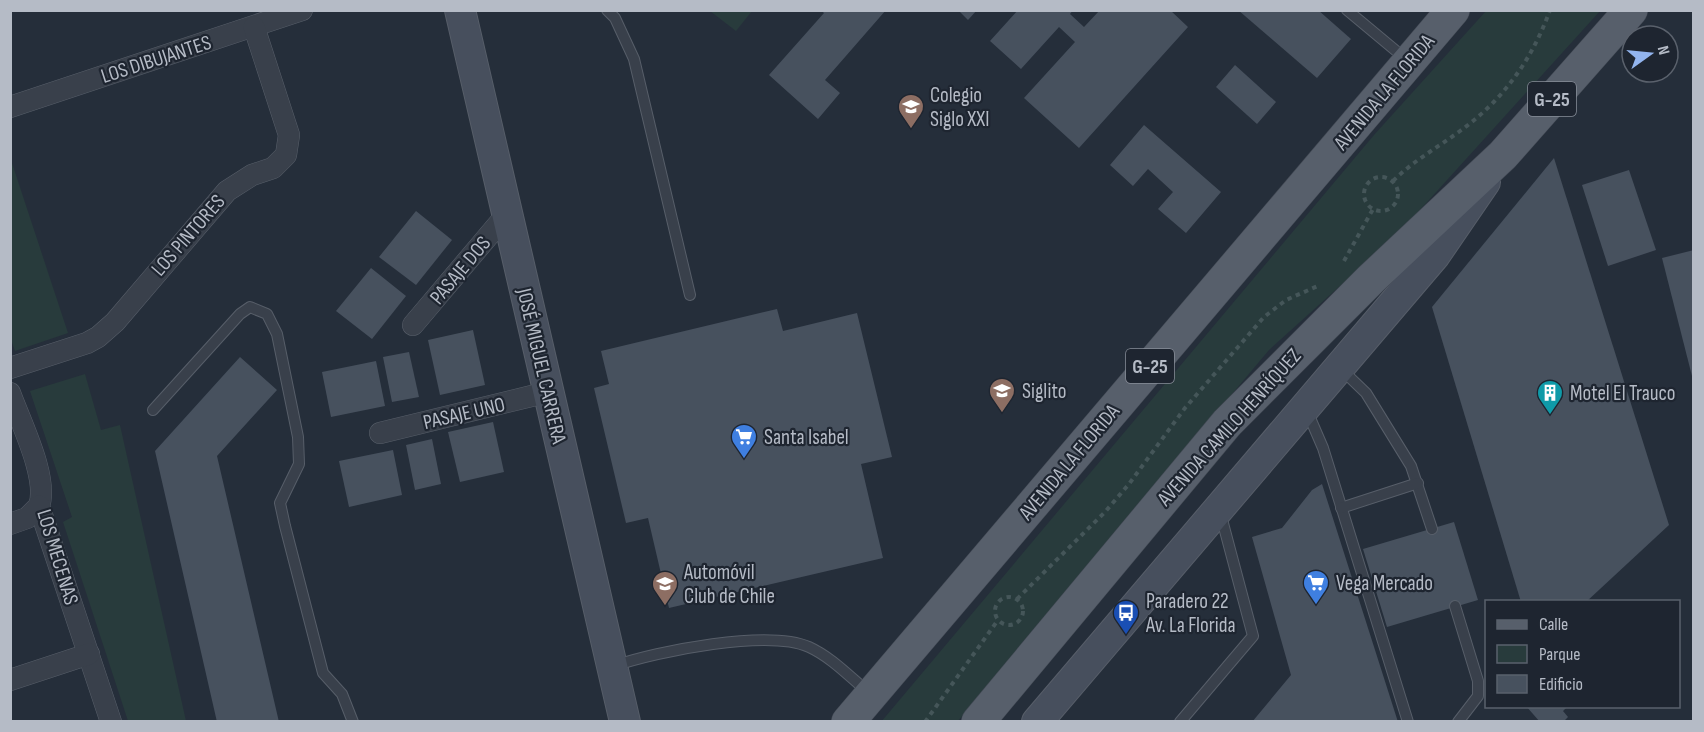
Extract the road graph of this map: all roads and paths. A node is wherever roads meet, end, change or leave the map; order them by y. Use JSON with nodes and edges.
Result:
{"nodes":[{"id":1,"x":302,"y":10,"type":"edge"},
{"id":2,"x":460,"y":10,"type":"edge"},
{"id":3,"x":607,"y":10,"type":"edge"},
{"id":4,"x":1347,"y":10,"type":"edge"},
{"id":5,"x":1453,"y":10,"type":"edge"},
{"id":6,"x":1550,"y":10,"type":"edge"},
{"id":7,"x":1631,"y":10,"type":"edge"},
{"id":8,"x":254,"y":27,"type":"junction"},
{"id":9,"x":1409,"y":62,"type":"junction"},
{"id":10,"x":10,"y":107,"type":"edge"},
{"id":11,"x":1503,"y":154,"type":"junction"},
{"id":12,"x":1393,"y":180,"type":"junction"},
{"id":13,"x":1373,"y":209,"type":"junction"},
{"id":14,"x":506,"y":215,"type":"junction"},
{"id":15,"x":1340,"y":267,"type":"dead end"},
{"id":16,"x":1328,"y":279,"type":"dead end"},
{"id":17,"x":690,"y":295,"type":"dead end"},
{"id":18,"x":413,"y":325,"type":"dead end"},
{"id":19,"x":10,"y":368,"type":"edge"},
{"id":20,"x":1340,"y":368,"type":"junction"},
{"id":21,"x":548,"y":392,"type":"junction"},
{"id":22,"x":10,"y":393,"type":"edge"},
{"id":23,"x":1305,"y":407,"type":"junction"},
{"id":24,"x":153,"y":410,"type":"dead end"},
{"id":25,"x":380,"y":433,"type":"dead end"},
{"id":26,"x":1418,"y":483,"type":"junction"},
{"id":27,"x":39,"y":506,"type":"junction"},
{"id":28,"x":1218,"y":506,"type":"junction"},
{"id":29,"x":1341,"y":508,"type":"junction"},
{"id":30,"x":10,"y":524,"type":"edge"},
{"id":31,"x":1432,"y":528,"type":"dead end"},
{"id":32,"x":1017,"y":600,"type":"junction"},
{"id":33,"x":1455,"y":606,"type":"dead end"},
{"id":34,"x":998,"y":620,"type":"junction"},
{"id":35,"x":89,"y":654,"type":"junction"},
{"id":36,"x":611,"y":667,"type":"junction"},
{"id":37,"x":10,"y":680,"type":"edge"},
{"id":38,"x":871,"y":695,"type":"junction"},
{"id":39,"x":111,"y":722,"type":"edge"},
{"id":40,"x":353,"y":722,"type":"edge"},
{"id":41,"x":625,"y":722,"type":"edge"},
{"id":42,"x":848,"y":722,"type":"edge"},
{"id":43,"x":925,"y":722,"type":"edge"},
{"id":44,"x":978,"y":722,"type":"edge"},
{"id":45,"x":1037,"y":722,"type":"edge"},
{"id":46,"x":1180,"y":722,"type":"edge"},
{"id":47,"x":1408,"y":722,"type":"edge"},
{"id":48,"x":1458,"y":722,"type":"edge"}],
"edges":[{"from":1,"to":8,"type":"street","name":"LOS DIBUJANTES"},
{"from":2,"to":14,"type":"street","name":"JOSÉ MIGUEL CARRERA"},
{"from":3,"to":17,"type":"lane"},
{"from":4,"to":9,"type":"lane"},
{"from":5,"to":9,"type":"main road","name":"AVENIDA LA FLORIDA","number":"G-25"},
{"from":6,"to":12,"type":"path"},
{"from":7,"to":11,"type":"main road","name":"AVENIDA CAMILO HENRÍQUEZ","number":"G-25"},
{"from":8,"to":10,"type":"street","name":"LOS DIBUJANTES"},
{"from":8,"to":19,"type":"street","name":"LOS PINTORES"},
{"from":9,"to":38,"type":"main road","name":"AVENIDA LA FLORIDA","number":"G-25"},
{"from":11,"to":20,"type":"street","name":"AVENIDA CAMILO HENRÍQUEZ"},
{"from":11,"to":44,"type":"main road","name":"AVENIDA CAMILO HENRÍQUEZ","number":"G-25"},
{"from":12,"to":13,"type":"path"},
{"from":12,"to":13,"type":"path"},
{"from":13,"to":15,"type":"path"},
{"from":14,"to":18,"type":"street","name":"PASAJE DOS"},
{"from":14,"to":21,"type":"street","name":"JOSÉ MIGUEL CARRERA"},
{"from":16,"to":32,"type":"path"},
{"from":20,"to":23,"type":"street","name":"AVENIDA CAMILO HENRÍQUEZ"},
{"from":20,"to":26,"type":"lane"},
{"from":21,"to":25,"type":"street","name":"PASAJE UNO"},
{"from":21,"to":36,"type":"street","name":"JOSÉ MIGUEL CARRERA"},
{"from":22,"to":27,"type":"street","name":"LOS MECENAS"},
{"from":23,"to":28,"type":"street","name":"AVENIDA CAMILO HENRÍQUEZ"},
{"from":23,"to":29,"type":"lane"},
{"from":24,"to":40,"type":"lane"},
{"from":26,"to":29,"type":"lane"},
{"from":26,"to":31,"type":"lane"},
{"from":27,"to":30,"type":"street"},
{"from":27,"to":35,"type":"street","name":"LOS MECENAS"},
{"from":28,"to":45,"type":"street","name":"AVENIDA CAMILO HENRÍQUEZ"},
{"from":28,"to":46,"type":"lane"},
{"from":29,"to":47,"type":"lane"},
{"from":32,"to":34,"type":"path"},
{"from":32,"to":34,"type":"path"},
{"from":33,"to":48,"type":"lane"},
{"from":34,"to":43,"type":"path"},
{"from":35,"to":37,"type":"street"},
{"from":35,"to":39,"type":"street","name":"LOS MECENAS"},
{"from":36,"to":38,"type":"lane"},
{"from":36,"to":41,"type":"street","name":"JOSÉ MIGUEL CARRERA"},
{"from":38,"to":42,"type":"main road","name":"AVENIDA LA FLORIDA","number":"G-25"}]}
